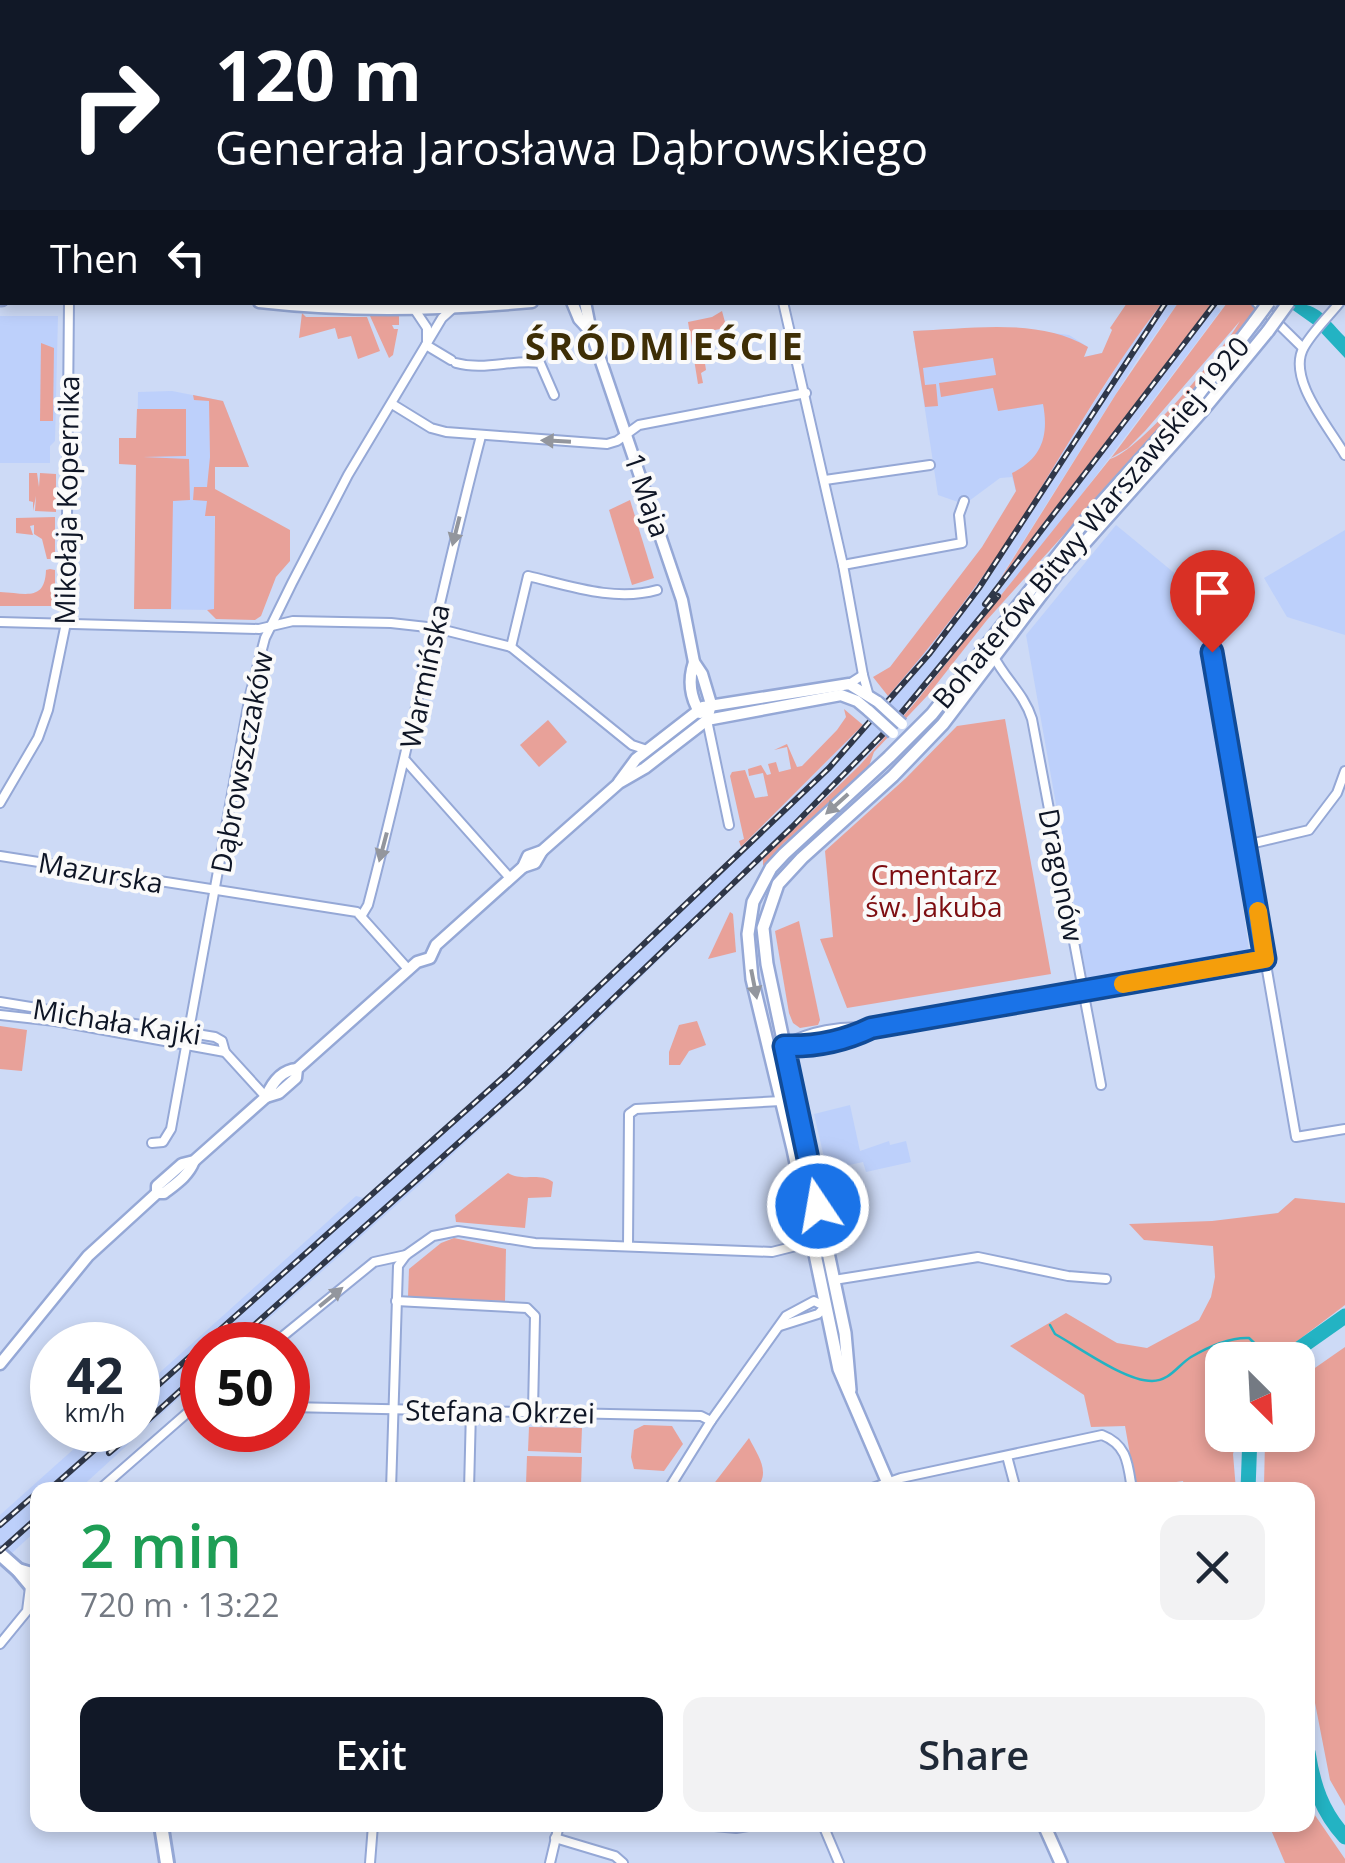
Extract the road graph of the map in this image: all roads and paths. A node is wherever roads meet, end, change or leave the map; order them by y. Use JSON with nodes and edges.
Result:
{"nodes":[{"id":1,"x":69,"y":305,"type":"edge"},
{"id":2,"x":351,"y":305,"type":"edge"},
{"id":3,"x":494,"y":305,"type":"edge"},
{"id":4,"x":573,"y":305,"type":"edge"},
{"id":5,"x":586,"y":305,"type":"edge"},
{"id":6,"x":785,"y":305,"type":"edge"},
{"id":7,"x":1259,"y":305,"type":"edge"},
{"id":8,"x":1266,"y":305,"type":"edge"},
{"id":9,"x":1287,"y":305,"type":"edge"},
{"id":10,"x":1338,"y":305,"type":"edge"},
{"id":11,"x":412,"y":307,"type":"junction"},
{"id":12,"x":455,"y":308,"type":"junction"},
{"id":13,"x":591,"y":332,"type":"junction"},
{"id":14,"x":426,"y":345,"type":"junction"},
{"id":15,"x":1303,"y":348,"type":"junction"},
{"id":16,"x":806,"y":393,"type":"junction"},
{"id":17,"x":554,"y":396,"type":"dead end"},
{"id":18,"x":392,"y":404,"type":"junction"},
{"id":19,"x":627,"y":432,"type":"junction"},
{"id":20,"x":481,"y":436,"type":"junction"},
{"id":21,"x":1345,"y":455,"type":"edge"},
{"id":22,"x":930,"y":466,"type":"dead end"},
{"id":23,"x":825,"y":480,"type":"junction"},
{"id":24,"x":964,"y":501,"type":"dead end"},
{"id":25,"x":844,"y":565,"type":"junction"},
{"id":26,"x":657,"y":590,"type":"dead end"},
{"id":27,"x":1202,"y":596,"type":"dead end"},
{"id":28,"x":0,"y":622,"type":"edge"},
{"id":29,"x":66,"y":624,"type":"junction"},
{"id":30,"x":272,"y":626,"type":"junction"},
{"id":31,"x":436,"y":628,"type":"junction"},
{"id":32,"x":511,"y":647,"type":"junction"},
{"id":33,"x":994,"y":657,"type":"junction"},
{"id":34,"x":694,"y":662,"type":"junction"},
{"id":35,"x":863,"y":675,"type":"junction"},
{"id":36,"x":1003,"y":675,"type":"junction"},
{"id":37,"x":979,"y":676,"type":"junction"},
{"id":38,"x":849,"y":684,"type":"junction"},
{"id":39,"x":868,"y":693,"type":"junction"},
{"id":40,"x":710,"y":704,"type":"junction"},
{"id":41,"x":874,"y":706,"type":"junction"},
{"id":42,"x":698,"y":710,"type":"junction"},
{"id":43,"x":707,"y":720,"type":"junction"},
{"id":44,"x":908,"y":738,"type":"junction"},
{"id":45,"x":632,"y":745,"type":"junction"},
{"id":46,"x":648,"y":750,"type":"junction"},
{"id":47,"x":920,"y":750,"type":"junction"},
{"id":48,"x":636,"y":759,"type":"junction"},
{"id":49,"x":406,"y":761,"type":"junction"},
{"id":50,"x":1345,"y":771,"type":"edge"},
{"id":51,"x":619,"y":783,"type":"junction"},
{"id":52,"x":0,"y":803,"type":"edge"},
{"id":53,"x":729,"y":824,"type":"dead end"},
{"id":54,"x":0,"y":843,"type":"edge"},
{"id":55,"x":1246,"y":845,"type":"junction"},
{"id":56,"x":3,"y":856,"type":"edge"},
{"id":57,"x":510,"y":878,"type":"junction"},
{"id":58,"x":216,"y":891,"type":"junction"},
{"id":59,"x":362,"y":914,"type":"junction"},
{"id":60,"x":1265,"y":959,"type":"junction"},
{"id":61,"x":413,"y":965,"type":"junction"},
{"id":62,"x":1084,"y":991,"type":"junction"},
{"id":63,"x":0,"y":1002,"type":"edge"},
{"id":64,"x":0,"y":1015,"type":"edge"},
{"id":65,"x":191,"y":1032,"type":"junction"},
{"id":66,"x":187,"y":1044,"type":"junction"},
{"id":67,"x":784,"y":1046,"type":"junction"},
{"id":68,"x":768,"y":1049,"type":"junction"},
{"id":69,"x":225,"y":1052,"type":"junction"},
{"id":70,"x":1101,"y":1085,"type":"dead end"},
{"id":71,"x":266,"y":1096,"type":"junction"},
{"id":72,"x":781,"y":1101,"type":"junction"},
{"id":73,"x":1345,"y":1129,"type":"edge"},
{"id":74,"x":152,"y":1143,"type":"dead end"},
{"id":75,"x":812,"y":1242,"type":"junction"},
{"id":76,"x":628,"y":1246,"type":"junction"},
{"id":77,"x":406,"y":1255,"type":"junction"},
{"id":78,"x":1106,"y":1279,"type":"dead end"},
{"id":79,"x":834,"y":1280,"type":"junction"},
{"id":80,"x":396,"y":1301,"type":"junction"},
{"id":81,"x":832,"y":1305,"type":"junction"},
{"id":82,"x":300,"y":1322,"type":"edge"},
{"id":83,"x":0,"y":1364,"type":"edge"},
{"id":84,"x":310,"y":1407,"type":"edge"},
{"id":85,"x":394,"y":1408,"type":"junction"},
{"id":86,"x":470,"y":1410,"type":"junction"},
{"id":87,"x":533,"y":1410,"type":"junction"},
{"id":88,"x":180,"y":1419,"type":"edge"},
{"id":89,"x":711,"y":1421,"type":"junction"},
{"id":90,"x":1007,"y":1456,"type":"junction"},
{"id":91,"x":109,"y":1482,"type":"edge"},
{"id":92,"x":391,"y":1482,"type":"edge"},
{"id":93,"x":469,"y":1482,"type":"edge"},
{"id":94,"x":673,"y":1482,"type":"edge"},
{"id":95,"x":887,"y":1482,"type":"edge"},
{"id":96,"x":908,"y":1482,"type":"edge"},
{"id":97,"x":1014,"y":1482,"type":"edge"},
{"id":98,"x":1130,"y":1482,"type":"edge"},
{"id":99,"x":0,"y":1554,"type":"edge"},
{"id":100,"x":30,"y":1581,"type":"edge"},
{"id":101,"x":30,"y":1602,"type":"edge"},
{"id":102,"x":0,"y":1644,"type":"edge"},
{"id":103,"x":163,"y":1832,"type":"edge"},
{"id":104,"x":372,"y":1832,"type":"edge"},
{"id":105,"x":557,"y":1832,"type":"edge"},
{"id":106,"x":825,"y":1832,"type":"edge"},
{"id":107,"x":1047,"y":1832,"type":"edge"},
{"id":108,"x":556,"y":1838,"type":"junction"},
{"id":109,"x":168,"y":1863,"type":"edge"},
{"id":110,"x":370,"y":1863,"type":"edge"},
{"id":111,"x":550,"y":1863,"type":"edge"},
{"id":112,"x":623,"y":1863,"type":"edge"},
{"id":113,"x":839,"y":1863,"type":"edge"},
{"id":114,"x":1062,"y":1863,"type":"edge"}],
"edges":[{"from":1,"to":29,"type":"street","name":"Mikołaja Kopernika"},
{"from":2,"to":11,"type":"street"},
{"from":3,"to":12,"type":"street"},
{"from":4,"to":13,"type":"street","name":"1 Maja"},
{"from":5,"to":13,"type":"street","name":"1 Maja"},
{"from":6,"to":16,"type":"street"},
{"from":7,"to":15,"type":"street"},
{"from":8,"to":44,"type":"main road","name":"Bohaterów Bitwy Warszawskiej 1920","bridge":true},
{"from":9,"to":33,"type":"main road","name":"Bohaterów Bitwy Warszawskiej 1920","bridge":true},
{"from":10,"to":15,"type":"street"},
{"from":11,"to":12,"type":"street"},
{"from":11,"to":14,"type":"street"},
{"from":12,"to":14,"type":"street","name":"Dąbrowszczaków"},
{"from":13,"to":19,"type":"street","name":"1 Maja"},
{"from":14,"to":17,"type":"street"},
{"from":14,"to":18,"type":"street","name":"Dąbrowszczaków"},
{"from":15,"to":21,"type":"street"},
{"from":16,"to":19,"type":"street"},
{"from":16,"to":23,"type":"street"},
{"from":18,"to":20,"type":"street"},
{"from":18,"to":30,"type":"street","name":"Dąbrowszczaków"},
{"from":19,"to":20,"type":"street","one_way":true},
{"from":19,"to":34,"type":"street","name":"1 Maja"},
{"from":20,"to":31,"type":"street","name":"Warmińska","one_way":true},
{"from":22,"to":23,"type":"street"},
{"from":23,"to":25,"type":"street"},
{"from":24,"to":25,"type":"street"},
{"from":25,"to":35,"type":"street"},
{"from":26,"to":32,"type":"street"},
{"from":27,"to":55,"type":"street"},
{"from":28,"to":29,"type":"street"},
{"from":29,"to":30,"type":"street"},
{"from":29,"to":52,"type":"street","name":"Mikołaja Kopernika"},
{"from":30,"to":31,"type":"street"},
{"from":30,"to":58,"type":"street","name":"Dąbrowszczaków"},
{"from":31,"to":32,"type":"street"},
{"from":31,"to":49,"type":"street","name":"Warmińska"},
{"from":32,"to":45,"type":"street"},
{"from":33,"to":36,"type":"street","name":"Dragonów"},
{"from":33,"to":37,"type":"main road","name":"Bohaterów Bitwy Warszawskiej 1920"},
{"from":34,"to":40,"type":"street","name":"1 Maja"},
{"from":34,"to":42,"type":"street","name":"1 Maja"},
{"from":35,"to":38,"type":"street"},
{"from":35,"to":39,"type":"street"},
{"from":36,"to":37,"type":"street"},
{"from":36,"to":62,"type":"street","name":"Dragonów"},
{"from":37,"to":47,"type":"main road","name":"Bohaterów Bitwy Warszawskiej 1920"},
{"from":38,"to":39,"type":"street"},
{"from":38,"to":40,"type":"street"},
{"from":39,"to":41,"type":"street"},
{"from":40,"to":42,"type":"street"},
{"from":40,"to":43,"type":"street"},
{"from":41,"to":43,"type":"street"},
{"from":41,"to":44,"type":"street","bridge":true},
{"from":42,"to":43,"type":"street"},
{"from":42,"to":46,"type":"street"},
{"from":43,"to":51,"type":"street"},
{"from":43,"to":53,"type":"street"},
{"from":44,"to":47,"type":"street"},
{"from":44,"to":68,"type":"main road","name":"Bohaterów Bitwy Warszawskiej 1920","one_way":true},
{"from":45,"to":46,"type":"street"},
{"from":45,"to":48,"type":"street"},
{"from":46,"to":48,"type":"street"},
{"from":47,"to":67,"type":"main road","name":"Bohaterów Bitwy Warszawskiej 1920"},
{"from":48,"to":51,"type":"street"},
{"from":49,"to":57,"type":"street"},
{"from":49,"to":59,"type":"street","name":"Warmińska","one_way":true},
{"from":50,"to":55,"type":"street"},
{"from":51,"to":57,"type":"street"},
{"from":54,"to":56,"type":"street","name":"Mazurska"},
{"from":55,"to":60,"type":"street"},
{"from":56,"to":58,"type":"street","name":"Mazurska"},
{"from":57,"to":61,"type":"street"},
{"from":58,"to":59,"type":"street","name":"Mazurska"},
{"from":58,"to":65,"type":"street","name":"Dąbrowszczaków"},
{"from":59,"to":61,"type":"street"},
{"from":60,"to":62,"type":"street"},
{"from":60,"to":73,"type":"street"},
{"from":61,"to":71,"type":"street"},
{"from":62,"to":67,"type":"street"},
{"from":62,"to":70,"type":"street","name":"Dragonów"},
{"from":63,"to":65,"type":"street","name":"Michała Kajki"},
{"from":64,"to":66,"type":"street","name":"Michała Kajki"},
{"from":65,"to":66,"type":"street","name":"Dąbrowszczaków"},
{"from":65,"to":69,"type":"street","name":"Michała Kajki"},
{"from":66,"to":69,"type":"street","name":"Michała Kajki"},
{"from":66,"to":74,"type":"street","name":"Dąbrowszczaków"},
{"from":67,"to":68,"type":"street"},
{"from":67,"to":79,"type":"main road","name":"Bohaterów Bitwy Warszawskiej 1920"},
{"from":68,"to":72,"type":"main road","name":"Bohaterów Bitwy Warszawskiej 1920"},
{"from":69,"to":71,"type":"street","name":"Michała Kajki"},
{"from":71,"to":83,"type":"street"},
{"from":72,"to":75,"type":"main road","name":"Bohaterów Bitwy Warszawskiej 1920"},
{"from":72,"to":76,"type":"street"},
{"from":75,"to":76,"type":"street"},
{"from":75,"to":81,"type":"main road","name":"Bohaterów Bitwy Warszawskiej 1920"},
{"from":76,"to":77,"type":"street"},
{"from":77,"to":80,"type":"street"},
{"from":82,"to":77,"type":"street","one_way":true},
{"from":78,"to":79,"type":"street"},
{"from":79,"to":81,"type":"main road","name":"Bohaterów Bitwy Warszawskiej 1920"},
{"from":80,"to":85,"type":"street"},
{"from":80,"to":87,"type":"street"},
{"from":81,"to":89,"type":"street"},
{"from":81,"to":95,"type":"main road"},
{"from":84,"to":85,"type":"street","name":"Stefana Okrzei"},
{"from":85,"to":86,"type":"street","name":"Stefana Okrzei"},
{"from":85,"to":92,"type":"street"},
{"from":86,"to":87,"type":"street","name":"Stefana Okrzei"},
{"from":86,"to":93,"type":"street"},
{"from":87,"to":89,"type":"street","name":"Stefana Okrzei"},
{"from":88,"to":91,"type":"street"},
{"from":89,"to":94,"type":"street"},
{"from":90,"to":96,"type":"street"},
{"from":90,"to":97,"type":"street"},
{"from":90,"to":98,"type":"street"},
{"from":99,"to":100,"type":"main road"},
{"from":101,"to":102,"type":"street"},
{"from":103,"to":109,"type":"main road"},
{"from":104,"to":110,"type":"street"},
{"from":105,"to":108,"type":"street"},
{"from":106,"to":113,"type":"street"},
{"from":107,"to":114,"type":"main road"},
{"from":108,"to":111,"type":"street"},
{"from":108,"to":112,"type":"street"}]}
